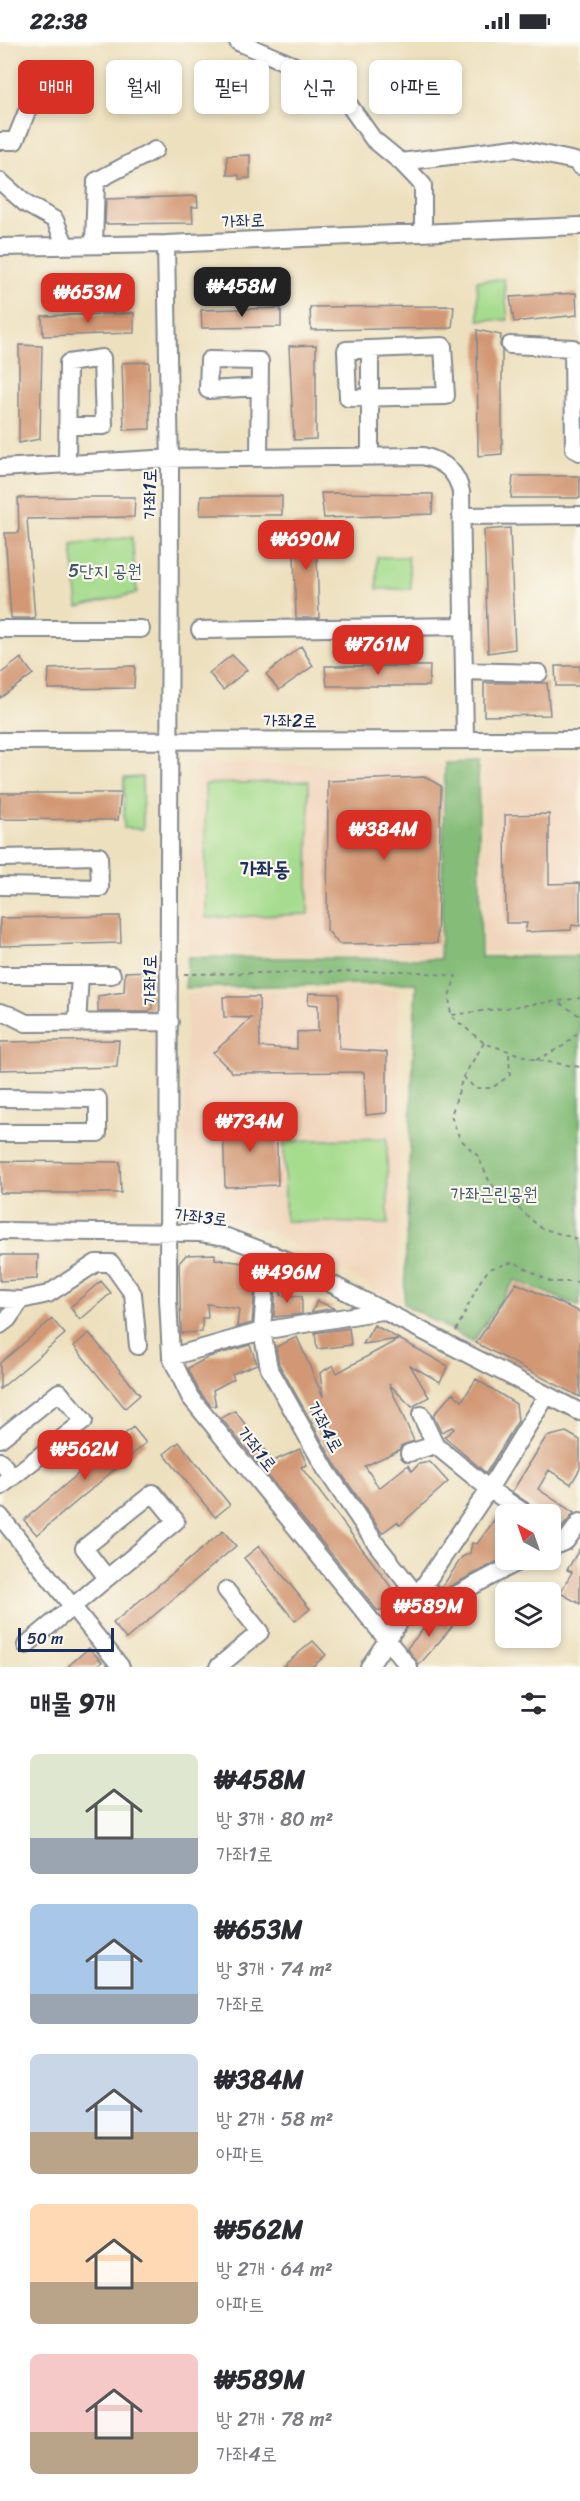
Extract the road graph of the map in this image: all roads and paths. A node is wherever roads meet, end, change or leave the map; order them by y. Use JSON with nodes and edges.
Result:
{"nodes":[{"id":1,"x":238,"y":42,"type":"edge"},
{"id":2,"x":26,"y":114,"type":"edge"},
{"id":3,"x":0,"y":141,"type":"edge"},
{"id":4,"x":155,"y":150,"type":"dead end"},
{"id":5,"x":401,"y":162,"type":"junction"},
{"id":6,"x":580,"y":166,"type":"edge"},
{"id":7,"x":0,"y":181,"type":"edge"},
{"id":8,"x":580,"y":226,"type":"edge"},
{"id":9,"x":423,"y":232,"type":"junction"},
{"id":10,"x":64,"y":244,"type":"junction"},
{"id":11,"x":166,"y":244,"type":"junction"},
{"id":12,"x":94,"y":245,"type":"junction"},
{"id":13,"x":0,"y":247,"type":"edge"},
{"id":14,"x":510,"y":345,"type":"dead end"},
{"id":15,"x":370,"y":350,"type":"junction"},
{"id":16,"x":260,"y":387,"type":"dead end"},
{"id":17,"x":370,"y":397,"type":"junction"},
{"id":18,"x":67,"y":426,"type":"dead end"},
{"id":19,"x":580,"y":452,"type":"edge"},
{"id":20,"x":370,"y":457,"type":"junction"},
{"id":21,"x":259,"y":458,"type":"junction"},
{"id":22,"x":169,"y":459,"type":"junction"},
{"id":23,"x":67,"y":464,"type":"junction"},
{"id":24,"x":0,"y":468,"type":"edge"},
{"id":25,"x":580,"y":515,"type":"edge"},
{"id":26,"x":461,"y":516,"type":"junction"},
{"id":27,"x":463,"y":626,"type":"junction"},
{"id":28,"x":141,"y":628,"type":"dead end"},
{"id":29,"x":0,"y":629,"type":"edge"},
{"id":30,"x":200,"y":630,"type":"dead end"},
{"id":31,"x":464,"y":671,"type":"junction"},
{"id":32,"x":539,"y":674,"type":"dead end"},
{"id":33,"x":465,"y":740,"type":"junction"},
{"id":34,"x":580,"y":740,"type":"edge"},
{"id":35,"x":0,"y":741,"type":"edge"},
{"id":36,"x":169,"y":741,"type":"junction"},
{"id":37,"x":0,"y":858,"type":"edge"},
{"id":38,"x":0,"y":886,"type":"edge"},
{"id":39,"x":0,"y":975,"type":"edge"},
{"id":40,"x":80,"y":975,"type":"junction"},
{"id":41,"x":112,"y":975,"type":"dead end"},
{"id":42,"x":179,"y":975,"type":"dead end"},
{"id":43,"x":580,"y":998,"type":"edge"},
{"id":44,"x":560,"y":1003,"type":"junction"},
{"id":45,"x":0,"y":1012,"type":"edge"},
{"id":46,"x":451,"y":1016,"type":"junction"},
{"id":47,"x":580,"y":1016,"type":"edge"},
{"id":48,"x":170,"y":1022,"type":"junction"},
{"id":49,"x":77,"y":1023,"type":"junction"},
{"id":50,"x":580,"y":1030,"type":"edge"},
{"id":51,"x":484,"y":1043,"type":"junction"},
{"id":52,"x":509,"y":1051,"type":"junction"},
{"id":53,"x":536,"y":1060,"type":"junction"},
{"id":54,"x":580,"y":1067,"type":"edge"},
{"id":55,"x":463,"y":1077,"type":"junction"},
{"id":56,"x":0,"y":1098,"type":"edge"},
{"id":57,"x":0,"y":1133,"type":"edge"},
{"id":58,"x":0,"y":1231,"type":"edge"},
{"id":59,"x":168,"y":1232,"type":"junction"},
{"id":60,"x":580,"y":1240,"type":"edge"},
{"id":61,"x":273,"y":1254,"type":"junction"},
{"id":62,"x":580,"y":1282,"type":"edge"},
{"id":63,"x":0,"y":1299,"type":"edge"},
{"id":64,"x":21,"y":1300,"type":"junction"},
{"id":65,"x":382,"y":1311,"type":"junction"},
{"id":66,"x":0,"y":1325,"type":"edge"},
{"id":67,"x":262,"y":1331,"type":"junction"},
{"id":68,"x":454,"y":1336,"type":"dead end"},
{"id":69,"x":138,"y":1346,"type":"dead end"},
{"id":70,"x":171,"y":1357,"type":"junction"},
{"id":71,"x":547,"y":1395,"type":"junction"},
{"id":72,"x":580,"y":1412,"type":"edge"},
{"id":73,"x":421,"y":1415,"type":"dead end"},
{"id":74,"x":0,"y":1439,"type":"edge"},
{"id":75,"x":435,"y":1445,"type":"junction"},
{"id":76,"x":409,"y":1453,"type":"dead end"},
{"id":77,"x":0,"y":1461,"type":"edge"},
{"id":78,"x":6,"y":1482,"type":"edge"},
{"id":79,"x":489,"y":1489,"type":"junction"},
{"id":80,"x":512,"y":1504,"type":"edge"},
{"id":81,"x":0,"y":1516,"type":"edge"},
{"id":82,"x":580,"y":1522,"type":"edge"},
{"id":83,"x":561,"y":1537,"type":"edge"},
{"id":84,"x":567,"y":1541,"type":"junction"},
{"id":85,"x":561,"y":1543,"type":"edge"},
{"id":86,"x":503,"y":1570,"type":"edge"},
{"id":87,"x":107,"y":1578,"type":"junction"},
{"id":88,"x":226,"y":1590,"type":"dead end"},
{"id":89,"x":421,"y":1592,"type":"junction"},
{"id":90,"x":73,"y":1606,"type":"junction"},
{"id":91,"x":388,"y":1642,"type":"junction"},
{"id":92,"x":26,"y":1645,"type":"dead end"},
{"id":93,"x":121,"y":1667,"type":"edge"},
{"id":94,"x":218,"y":1667,"type":"edge"},
{"id":95,"x":369,"y":1667,"type":"edge"},
{"id":96,"x":409,"y":1667,"type":"edge"}],
"edges":[{"from":1,"to":5,"type":"street"},
{"from":2,"to":3,"type":"street"},
{"from":4,"to":12,"type":"street"},
{"from":5,"to":6,"type":"street"},
{"from":5,"to":9,"type":"street"},
{"from":7,"to":10,"type":"street"},
{"from":8,"to":9,"type":"street","name":"가좌로"},
{"from":9,"to":11,"type":"street","name":"가좌로"},
{"from":10,"to":12,"type":"street","name":"가좌로"},
{"from":10,"to":13,"type":"street","name":"가좌로"},
{"from":11,"to":12,"type":"street","name":"가좌로"},
{"from":11,"to":22,"type":"street","name":"가좌1로"},
{"from":14,"to":19,"type":"street"},
{"from":15,"to":17,"type":"street"},
{"from":15,"to":17,"type":"street"},
{"from":15,"to":17,"type":"street"},
{"from":16,"to":21,"type":"street"},
{"from":17,"to":20,"type":"street"},
{"from":18,"to":23,"type":"street"},
{"from":20,"to":21,"type":"street"},
{"from":20,"to":26,"type":"street"},
{"from":21,"to":22,"type":"street"},
{"from":22,"to":23,"type":"street"},
{"from":22,"to":36,"type":"street","name":"가좌1로"},
{"from":23,"to":24,"type":"street"},
{"from":25,"to":26,"type":"street"},
{"from":26,"to":27,"type":"street"},
{"from":27,"to":30,"type":"street"},
{"from":27,"to":31,"type":"street"},
{"from":28,"to":29,"type":"street"},
{"from":31,"to":32,"type":"street"},
{"from":31,"to":33,"type":"street"},
{"from":33,"to":34,"type":"street","name":"가좌2로"},
{"from":33,"to":36,"type":"street","name":"가좌2로"},
{"from":35,"to":36,"type":"street","name":"가좌2로"},
{"from":36,"to":48,"type":"street","name":"가좌1로"},
{"from":37,"to":38,"type":"street"},
{"from":39,"to":40,"type":"street"},
{"from":40,"to":41,"type":"street"},
{"from":40,"to":49,"type":"street"},
{"from":42,"to":46,"type":"path"},
{"from":43,"to":44,"type":"path"},
{"from":44,"to":46,"type":"path"},
{"from":44,"to":47,"type":"path"},
{"from":45,"to":49,"type":"street"},
{"from":46,"to":51,"type":"path"},
{"from":48,"to":49,"type":"street"},
{"from":48,"to":59,"type":"street","name":"가좌1로"},
{"from":50,"to":53,"type":"path"},
{"from":51,"to":52,"type":"path"},
{"from":51,"to":55,"type":"path"},
{"from":52,"to":53,"type":"path"},
{"from":52,"to":55,"type":"path"},
{"from":53,"to":54,"type":"path"},
{"from":55,"to":60,"type":"path"},
{"from":56,"to":57,"type":"street"},
{"from":58,"to":59,"type":"street","name":"가좌3로"},
{"from":59,"to":61,"type":"street","name":"가좌3로"},
{"from":59,"to":70,"type":"street","name":"가좌1로"},
{"from":61,"to":65,"type":"street","name":"가좌3로"},
{"from":61,"to":67,"type":"street","name":"가좌4로"},
{"from":62,"to":68,"type":"path"},
{"from":63,"to":64,"type":"street"},
{"from":64,"to":66,"type":"street"},
{"from":64,"to":69,"type":"street"},
{"from":65,"to":67,"type":"street"},
{"from":65,"to":71,"type":"street","name":"가좌3로"},
{"from":67,"to":70,"type":"street"},
{"from":67,"to":89,"type":"street","name":"가좌4로"},
{"from":70,"to":91,"type":"street","name":"가좌1로"},
{"from":71,"to":72,"type":"street","name":"가좌3로"},
{"from":71,"to":79,"type":"street"},
{"from":73,"to":75,"type":"street"},
{"from":74,"to":78,"type":"street"},
{"from":75,"to":76,"type":"street"},
{"from":75,"to":79,"type":"street"},
{"from":77,"to":78,"type":"street"},
{"from":79,"to":80,"type":"street"},
{"from":79,"to":89,"type":"street"},
{"from":81,"to":90,"type":"street"},
{"from":82,"to":84,"type":"street"},
{"from":83,"to":84,"type":"street"},
{"from":84,"to":85,"type":"street"},
{"from":86,"to":89,"type":"street"},
{"from":87,"to":87,"type":"street"},
{"from":87,"to":90,"type":"street"},
{"from":88,"to":94,"type":"street"},
{"from":89,"to":91,"type":"street"},
{"from":90,"to":92,"type":"street"},
{"from":90,"to":93,"type":"street"},
{"from":91,"to":95,"type":"street"},
{"from":91,"to":96,"type":"street","name":"가좌1로"}]}
